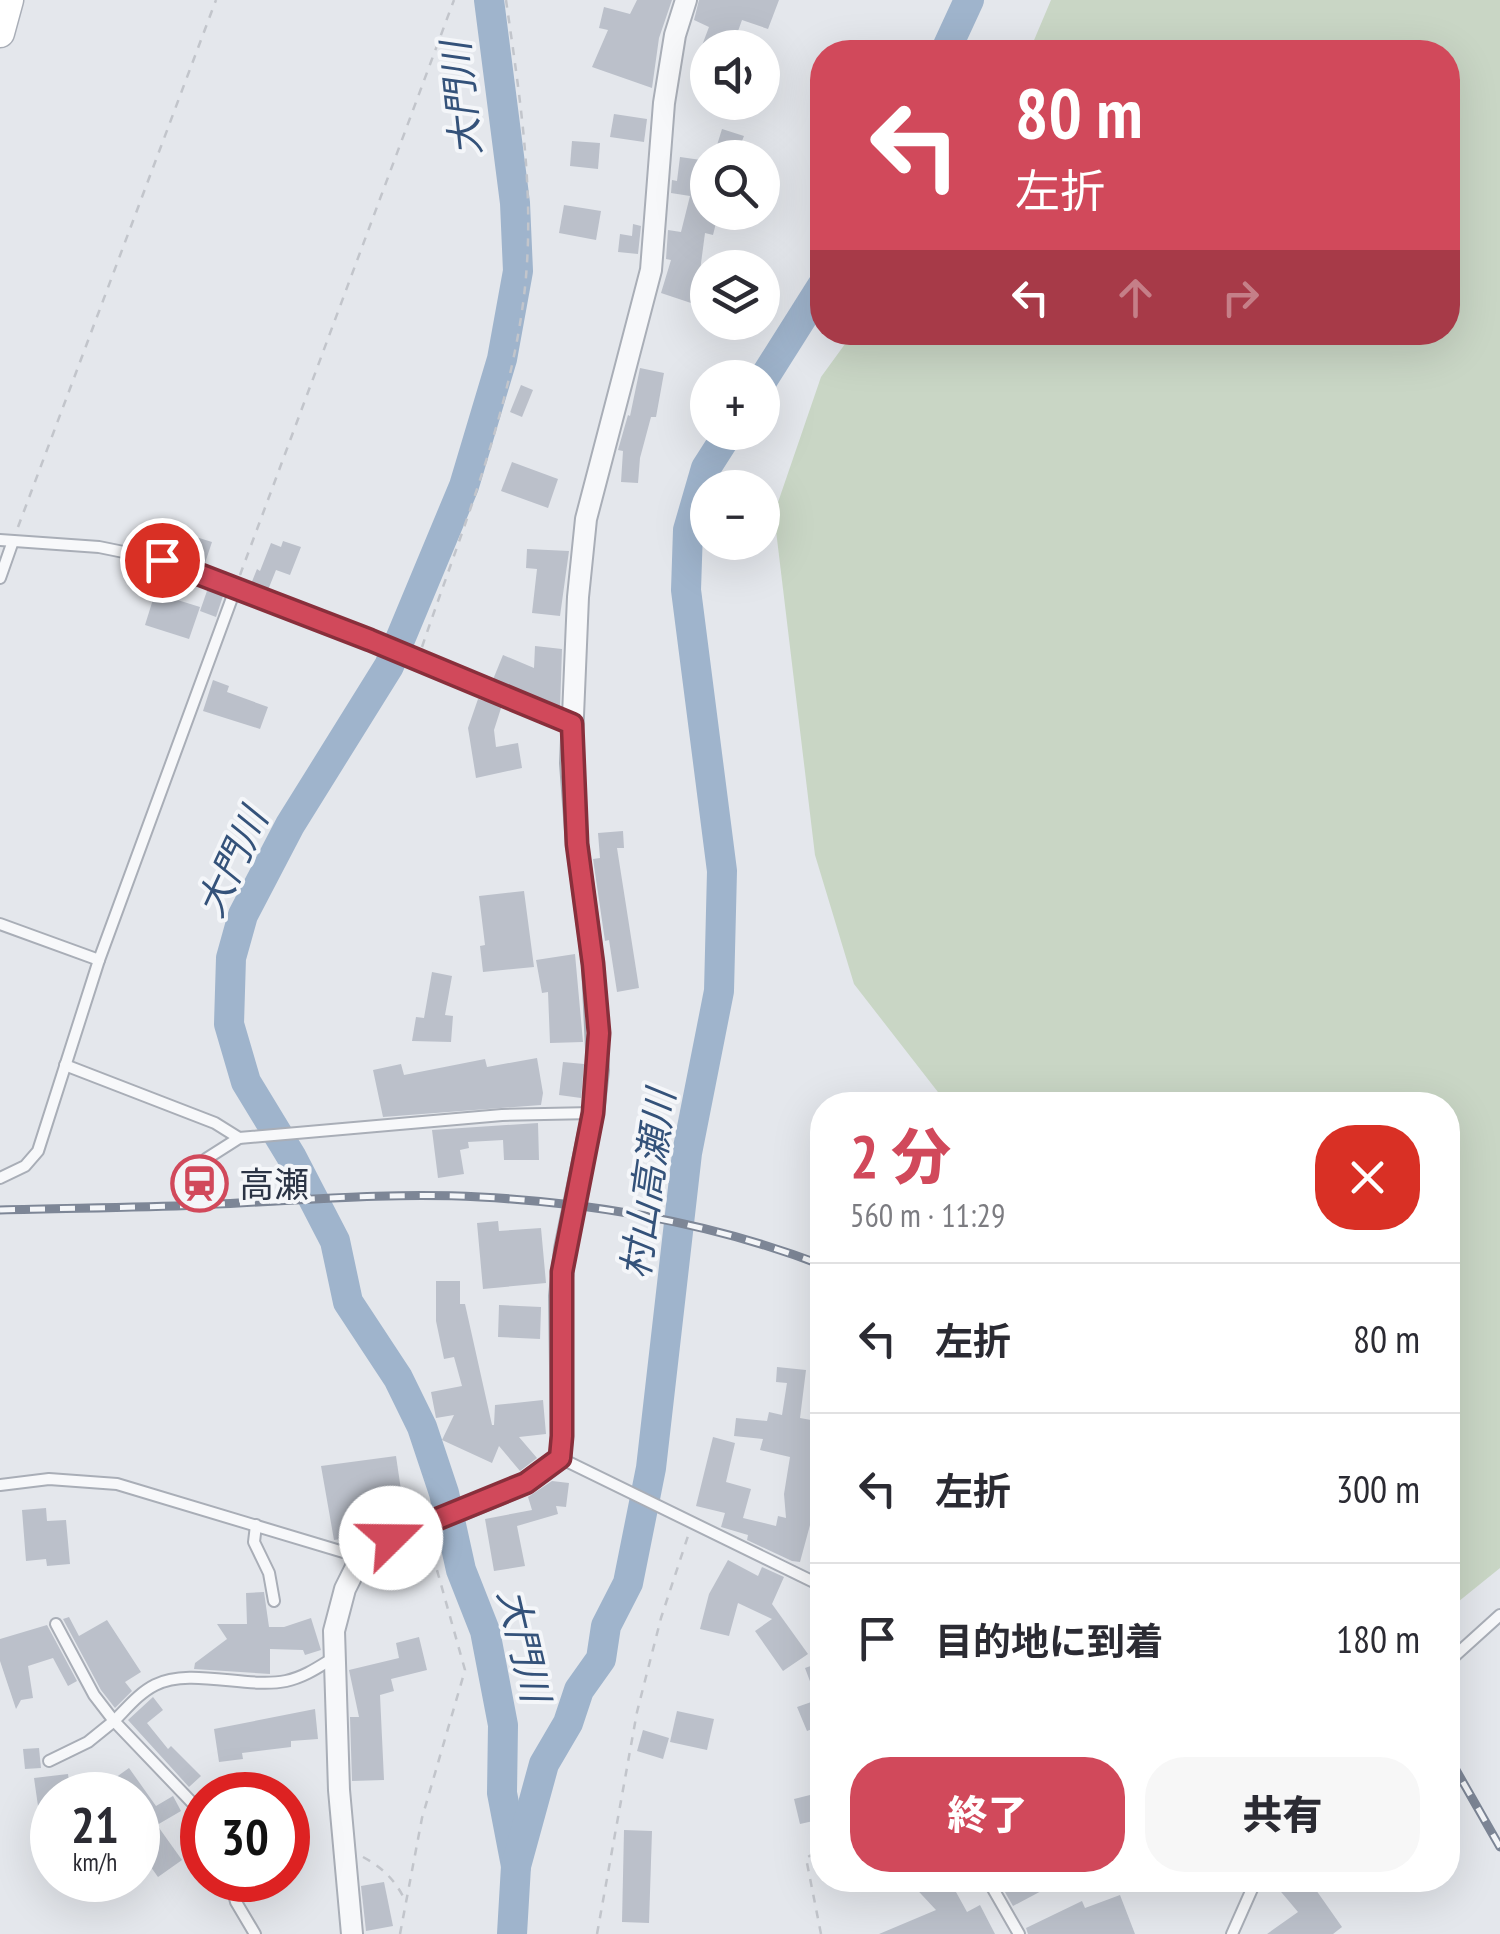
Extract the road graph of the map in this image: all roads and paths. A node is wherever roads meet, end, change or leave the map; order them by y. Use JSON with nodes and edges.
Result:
{"nodes":[{"id":1,"x":9,"y":0,"type":"edge"},
{"id":2,"x":216,"y":0,"type":"edge"},
{"id":3,"x":454,"y":0,"type":"edge"},
{"id":4,"x":506,"y":0,"type":"edge"},
{"id":5,"x":686,"y":0,"type":"edge"},
{"id":6,"x":0,"y":33,"type":"edge"},
{"id":7,"x":0,"y":540,"type":"edge"},
{"id":8,"x":13,"y":541,"type":"junction"},
{"id":9,"x":0,"y":578,"type":"edge"},
{"id":10,"x":236,"y":587,"type":"junction"},
{"id":11,"x":413,"y":658,"type":"junction"},
{"id":12,"x":572,"y":724,"type":"junction"},
{"id":13,"x":0,"y":924,"type":"edge"},
{"id":14,"x":99,"y":960,"type":"junction"},
{"id":15,"x":65,"y":1064,"type":"junction"},
{"id":16,"x":593,"y":1113,"type":"junction"},
{"id":17,"x":239,"y":1138,"type":"junction"},
{"id":18,"x":207,"y":1166,"type":"dead end"},
{"id":19,"x":0,"y":1178,"type":"edge"},
{"id":20,"x":560,"y":1458,"type":"junction"},
{"id":21,"x":0,"y":1485,"type":"edge"},
{"id":22,"x":426,"y":1524,"type":"junction"},
{"id":23,"x":692,"y":1524,"type":"junction"},
{"id":24,"x":256,"y":1525,"type":"junction"},
{"id":25,"x":361,"y":1558,"type":"junction"},
{"id":26,"x":810,"y":1578,"type":"edge"},
{"id":27,"x":274,"y":1601,"type":"dead end"},
{"id":28,"x":1500,"y":1615,"type":"edge"},
{"id":29,"x":56,"y":1624,"type":"dead end"},
{"id":30,"x":1460,"y":1651,"type":"edge"},
{"id":31,"x":335,"y":1657,"type":"junction"},
{"id":32,"x":114,"y":1721,"type":"junction"},
{"id":33,"x":49,"y":1761,"type":"dead end"},
{"id":34,"x":180,"y":1789,"type":"edge"},
{"id":35,"x":344,"y":1847,"type":"junction"},
{"id":36,"x":810,"y":1856,"type":"edge"},
{"id":37,"x":810,"y":1878,"type":"edge"},
{"id":38,"x":813,"y":1892,"type":"edge"},
{"id":39,"x":995,"y":1892,"type":"edge"},
{"id":40,"x":1251,"y":1892,"type":"edge"},
{"id":41,"x":406,"y":1901,"type":"junction"},
{"id":42,"x":236,"y":1902,"type":"edge"},
{"id":43,"x":254,"y":1934,"type":"edge"},
{"id":44,"x":352,"y":1934,"type":"edge"},
{"id":45,"x":400,"y":1934,"type":"edge"},
{"id":46,"x":597,"y":1934,"type":"edge"},
{"id":47,"x":821,"y":1934,"type":"edge"},
{"id":48,"x":1019,"y":1934,"type":"edge"},
{"id":49,"x":1232,"y":1934,"type":"edge"}],
"edges":[{"from":1,"to":6,"type":"main road"},
{"from":2,"to":8,"type":"path"},
{"from":3,"to":10,"type":"path"},
{"from":4,"to":11,"type":"path"},
{"from":5,"to":12,"type":"street"},
{"from":7,"to":8,"type":"lane"},
{"from":8,"to":9,"type":"lane"},
{"from":8,"to":10,"type":"lane"},
{"from":10,"to":11,"type":"lane"},
{"from":10,"to":14,"type":"lane"},
{"from":11,"to":12,"type":"lane"},
{"from":12,"to":16,"type":"street"},
{"from":13,"to":14,"type":"lane"},
{"from":14,"to":15,"type":"lane"},
{"from":15,"to":17,"type":"lane"},
{"from":15,"to":19,"type":"lane"},
{"from":16,"to":17,"type":"lane"},
{"from":16,"to":20,"type":"street"},
{"from":17,"to":18,"type":"lane"},
{"from":20,"to":22,"type":"street"},
{"from":20,"to":23,"type":"lane"},
{"from":21,"to":24,"type":"lane"},
{"from":22,"to":25,"type":"street"},
{"from":22,"to":41,"type":"path"},
{"from":23,"to":26,"type":"lane"},
{"from":23,"to":46,"type":"path"},
{"from":24,"to":25,"type":"lane"},
{"from":24,"to":27,"type":"lane"},
{"from":25,"to":31,"type":"street"},
{"from":28,"to":30,"type":"lane"},
{"from":29,"to":32,"type":"lane"},
{"from":31,"to":32,"type":"lane"},
{"from":31,"to":35,"type":"street"},
{"from":32,"to":33,"type":"lane"},
{"from":32,"to":34,"type":"lane"},
{"from":35,"to":41,"type":"path"},
{"from":35,"to":44,"type":"street"},
{"from":36,"to":37,"type":"path"},
{"from":38,"to":47,"type":"path"},
{"from":39,"to":48,"type":"lane"},
{"from":40,"to":49,"type":"lane"},
{"from":41,"to":45,"type":"path"},
{"from":42,"to":43,"type":"lane"}]}
